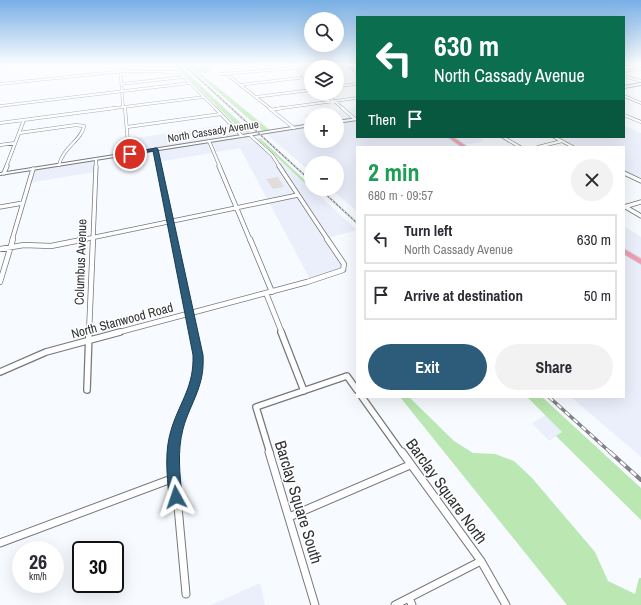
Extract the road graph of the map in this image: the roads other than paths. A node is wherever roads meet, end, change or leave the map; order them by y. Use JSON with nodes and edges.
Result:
{"nodes":[{"id":1,"x":120,"y":92,"type":"edge"},
{"id":2,"x":122,"y":92,"type":"edge"},
{"id":3,"x":199,"y":92,"type":"edge"},
{"id":4,"x":249,"y":92,"type":"edge"},
{"id":5,"x":293,"y":92,"type":"edge"},
{"id":6,"x":625,"y":96,"type":"edge"},
{"id":7,"x":204,"y":97,"type":"junction"},
{"id":8,"x":255,"y":97,"type":"junction"},
{"id":9,"x":356,"y":98,"type":"edge"},
{"id":10,"x":334,"y":101,"type":"junction"},
{"id":11,"x":641,"y":103,"type":"edge"},
{"id":12,"x":0,"y":106,"type":"edge"},
{"id":13,"x":124,"y":107,"type":"junction"},
{"id":14,"x":272,"y":110,"type":"junction"},
{"id":15,"x":221,"y":114,"type":"junction"},
{"id":16,"x":625,"y":115,"type":"edge"},
{"id":17,"x":356,"y":119,"type":"edge"},
{"id":18,"x":24,"y":120,"type":"junction"},
{"id":19,"x":344,"y":121,"type":"edge"},
{"id":20,"x":641,"y":122,"type":"edge"},
{"id":21,"x":0,"y":123,"type":"edge"},
{"id":22,"x":304,"y":126,"type":"edge"},
{"id":23,"x":127,"y":127,"type":"junction"},
{"id":24,"x":294,"y":128,"type":"junction"},
{"id":25,"x":19,"y":133,"type":"junction"},
{"id":26,"x":250,"y":135,"type":"junction"},
{"id":27,"x":242,"y":136,"type":"junction"},
{"id":28,"x":452,"y":138,"type":"edge"},
{"id":29,"x":505,"y":138,"type":"edge"},
{"id":30,"x":556,"y":138,"type":"edge"},
{"id":31,"x":209,"y":141,"type":"junction"},
{"id":32,"x":562,"y":141,"type":"junction"},
{"id":33,"x":15,"y":143,"type":"junction"},
{"id":34,"x":0,"y":145,"type":"edge"},
{"id":35,"x":464,"y":146,"type":"edge"},
{"id":36,"x":518,"y":146,"type":"edge"},
{"id":37,"x":542,"y":146,"type":"edge"},
{"id":38,"x":571,"y":146,"type":"edge"},
{"id":39,"x":156,"y":149,"type":"junction"},
{"id":40,"x":130,"y":154,"type":"junction"},
{"id":41,"x":96,"y":159,"type":"junction"},
{"id":42,"x":59,"y":165,"type":"junction"},
{"id":43,"x":33,"y":169,"type":"junction"},
{"id":44,"x":2,"y":174,"type":"edge"},
{"id":45,"x":625,"y":174,"type":"edge"},
{"id":46,"x":641,"y":176,"type":"edge"},
{"id":47,"x":634,"y":178,"type":"junction"},
{"id":48,"x":641,"y":181,"type":"edge"},
{"id":49,"x":298,"y":195,"type":"junction"},
{"id":50,"x":641,"y":202,"type":"edge"},
{"id":51,"x":23,"y":203,"type":"junction"},
{"id":52,"x":0,"y":207,"type":"edge"},
{"id":53,"x":625,"y":207,"type":"edge"},
{"id":54,"x":237,"y":208,"type":"junction"},
{"id":55,"x":625,"y":208,"type":"edge"},
{"id":56,"x":641,"y":216,"type":"edge"},
{"id":57,"x":170,"y":221,"type":"junction"},
{"id":58,"x":92,"y":237,"type":"junction"},
{"id":59,"x":10,"y":247,"type":"junction"},
{"id":60,"x":0,"y":249,"type":"edge"},
{"id":61,"x":625,"y":252,"type":"edge"},
{"id":62,"x":641,"y":262,"type":"edge"},
{"id":63,"x":0,"y":282,"type":"edge"},
{"id":64,"x":269,"y":292,"type":"junction"},
{"id":65,"x":189,"y":313,"type":"junction"},
{"id":66,"x":88,"y":340,"type":"junction"},
{"id":67,"x":0,"y":372,"type":"edge"},
{"id":68,"x":356,"y":389,"type":"edge"},
{"id":69,"x":87,"y":390,"type":"dead end"},
{"id":70,"x":304,"y":391,"type":"junction"},
{"id":71,"x":363,"y":398,"type":"edge"},
{"id":72,"x":410,"y":465,"type":"junction"},
{"id":73,"x":174,"y":478,"type":"junction"},
{"id":74,"x":289,"y":517,"type":"junction"},
{"id":75,"x":0,"y":543,"type":"edge"},
{"id":76,"x":481,"y":561,"type":"junction"},
{"id":77,"x":186,"y":594,"type":"dead end"},
{"id":78,"x":411,"y":601,"type":"edge"},
{"id":79,"x":315,"y":605,"type":"edge"},
{"id":80,"x":395,"y":605,"type":"edge"},
{"id":81,"x":506,"y":605,"type":"edge"}],
"edges":[{"from":1,"to":12,"type":"street"},
{"from":2,"to":13,"type":"street"},
{"from":3,"to":7,"type":"street"},
{"from":4,"to":8,"type":"street"},
{"from":5,"to":8,"type":"street"},
{"from":6,"to":11,"type":"street"},
{"from":7,"to":13,"type":"street"},
{"from":7,"to":15,"type":"street"},
{"from":8,"to":14,"type":"street"},
{"from":9,"to":10,"type":"street"},
{"from":10,"to":14,"type":"street"},
{"from":10,"to":17,"type":"street"},
{"from":13,"to":18,"type":"street"},
{"from":13,"to":23,"type":"street"},
{"from":14,"to":24,"type":"street"},
{"from":15,"to":23,"type":"street"},
{"from":15,"to":27,"type":"street"},
{"from":16,"to":20,"type":"street"},
{"from":17,"to":19,"type":"street"},
{"from":18,"to":21,"type":"street"},
{"from":18,"to":25,"type":"street"},
{"from":22,"to":24,"type":"street","name":"North Cassady Avenue"},
{"from":23,"to":40,"type":"street"},
{"from":24,"to":26,"type":"street","name":"North Cassady Avenue"},
{"from":25,"to":33,"type":"street"},
{"from":25,"to":42,"type":"street"},
{"from":26,"to":27,"type":"street","name":"North Cassady Avenue"},
{"from":26,"to":49,"type":"street"},
{"from":27,"to":31,"type":"street","name":"North Cassady Avenue"},
{"from":28,"to":35,"type":"main road"},
{"from":29,"to":36,"type":"street"},
{"from":30,"to":32,"type":"street"},
{"from":31,"to":39,"type":"street","name":"North Cassady Avenue"},
{"from":31,"to":54,"type":"street"},
{"from":32,"to":37,"type":"street"},
{"from":32,"to":38,"type":"street"},
{"from":33,"to":34,"type":"street"},
{"from":33,"to":44,"type":"street"},
{"from":39,"to":40,"type":"street","name":"North Cassady Avenue"},
{"from":39,"to":57,"type":"street"},
{"from":40,"to":41,"type":"street","name":"North Cassady Avenue"},
{"from":41,"to":42,"type":"street","name":"North Cassady Avenue"},
{"from":41,"to":58,"type":"street","name":"Columbus Avenue"},
{"from":42,"to":43,"type":"street","name":"North Cassady Avenue"},
{"from":43,"to":44,"type":"street","name":"North Cassady Avenue"},
{"from":43,"to":51,"type":"street"},
{"from":45,"to":47,"type":"street"},
{"from":46,"to":47,"type":"street"},
{"from":47,"to":48,"type":"street"},
{"from":49,"to":54,"type":"street"},
{"from":49,"to":64,"type":"street","name":"North Stanwood Road"},
{"from":50,"to":53,"type":"street"},
{"from":51,"to":52,"type":"street"},
{"from":51,"to":59,"type":"street"},
{"from":54,"to":57,"type":"street"},
{"from":54,"to":64,"type":"street"},
{"from":55,"to":56,"type":"street"},
{"from":57,"to":58,"type":"street"},
{"from":57,"to":65,"type":"street"},
{"from":58,"to":59,"type":"street"},
{"from":58,"to":66,"type":"street","name":"Columbus Avenue"},
{"from":59,"to":60,"type":"street"},
{"from":59,"to":63,"type":"street"},
{"from":61,"to":62,"type":"main road"},
{"from":64,"to":65,"type":"street","name":"North Stanwood Road"},
{"from":64,"to":70,"type":"street"},
{"from":65,"to":66,"type":"street","name":"North Stanwood Road"},
{"from":65,"to":73,"type":"street"},
{"from":66,"to":67,"type":"street","name":"North Stanwood Road"},
{"from":66,"to":69,"type":"street","name":"Columbus Avenue"},
{"from":68,"to":70,"type":"street"},
{"from":70,"to":74,"type":"street","name":"Barclay Square South"},
{"from":71,"to":72,"type":"street","name":"Barclay Square North"},
{"from":72,"to":74,"type":"street"},
{"from":72,"to":76,"type":"street","name":"Barclay Square North"},
{"from":73,"to":75,"type":"street"},
{"from":73,"to":77,"type":"street"},
{"from":74,"to":79,"type":"street","name":"Barclay Square South"},
{"from":76,"to":78,"type":"street"},
{"from":76,"to":81,"type":"street","name":"Barclay Square North"},
{"from":78,"to":80,"type":"street"}]}
